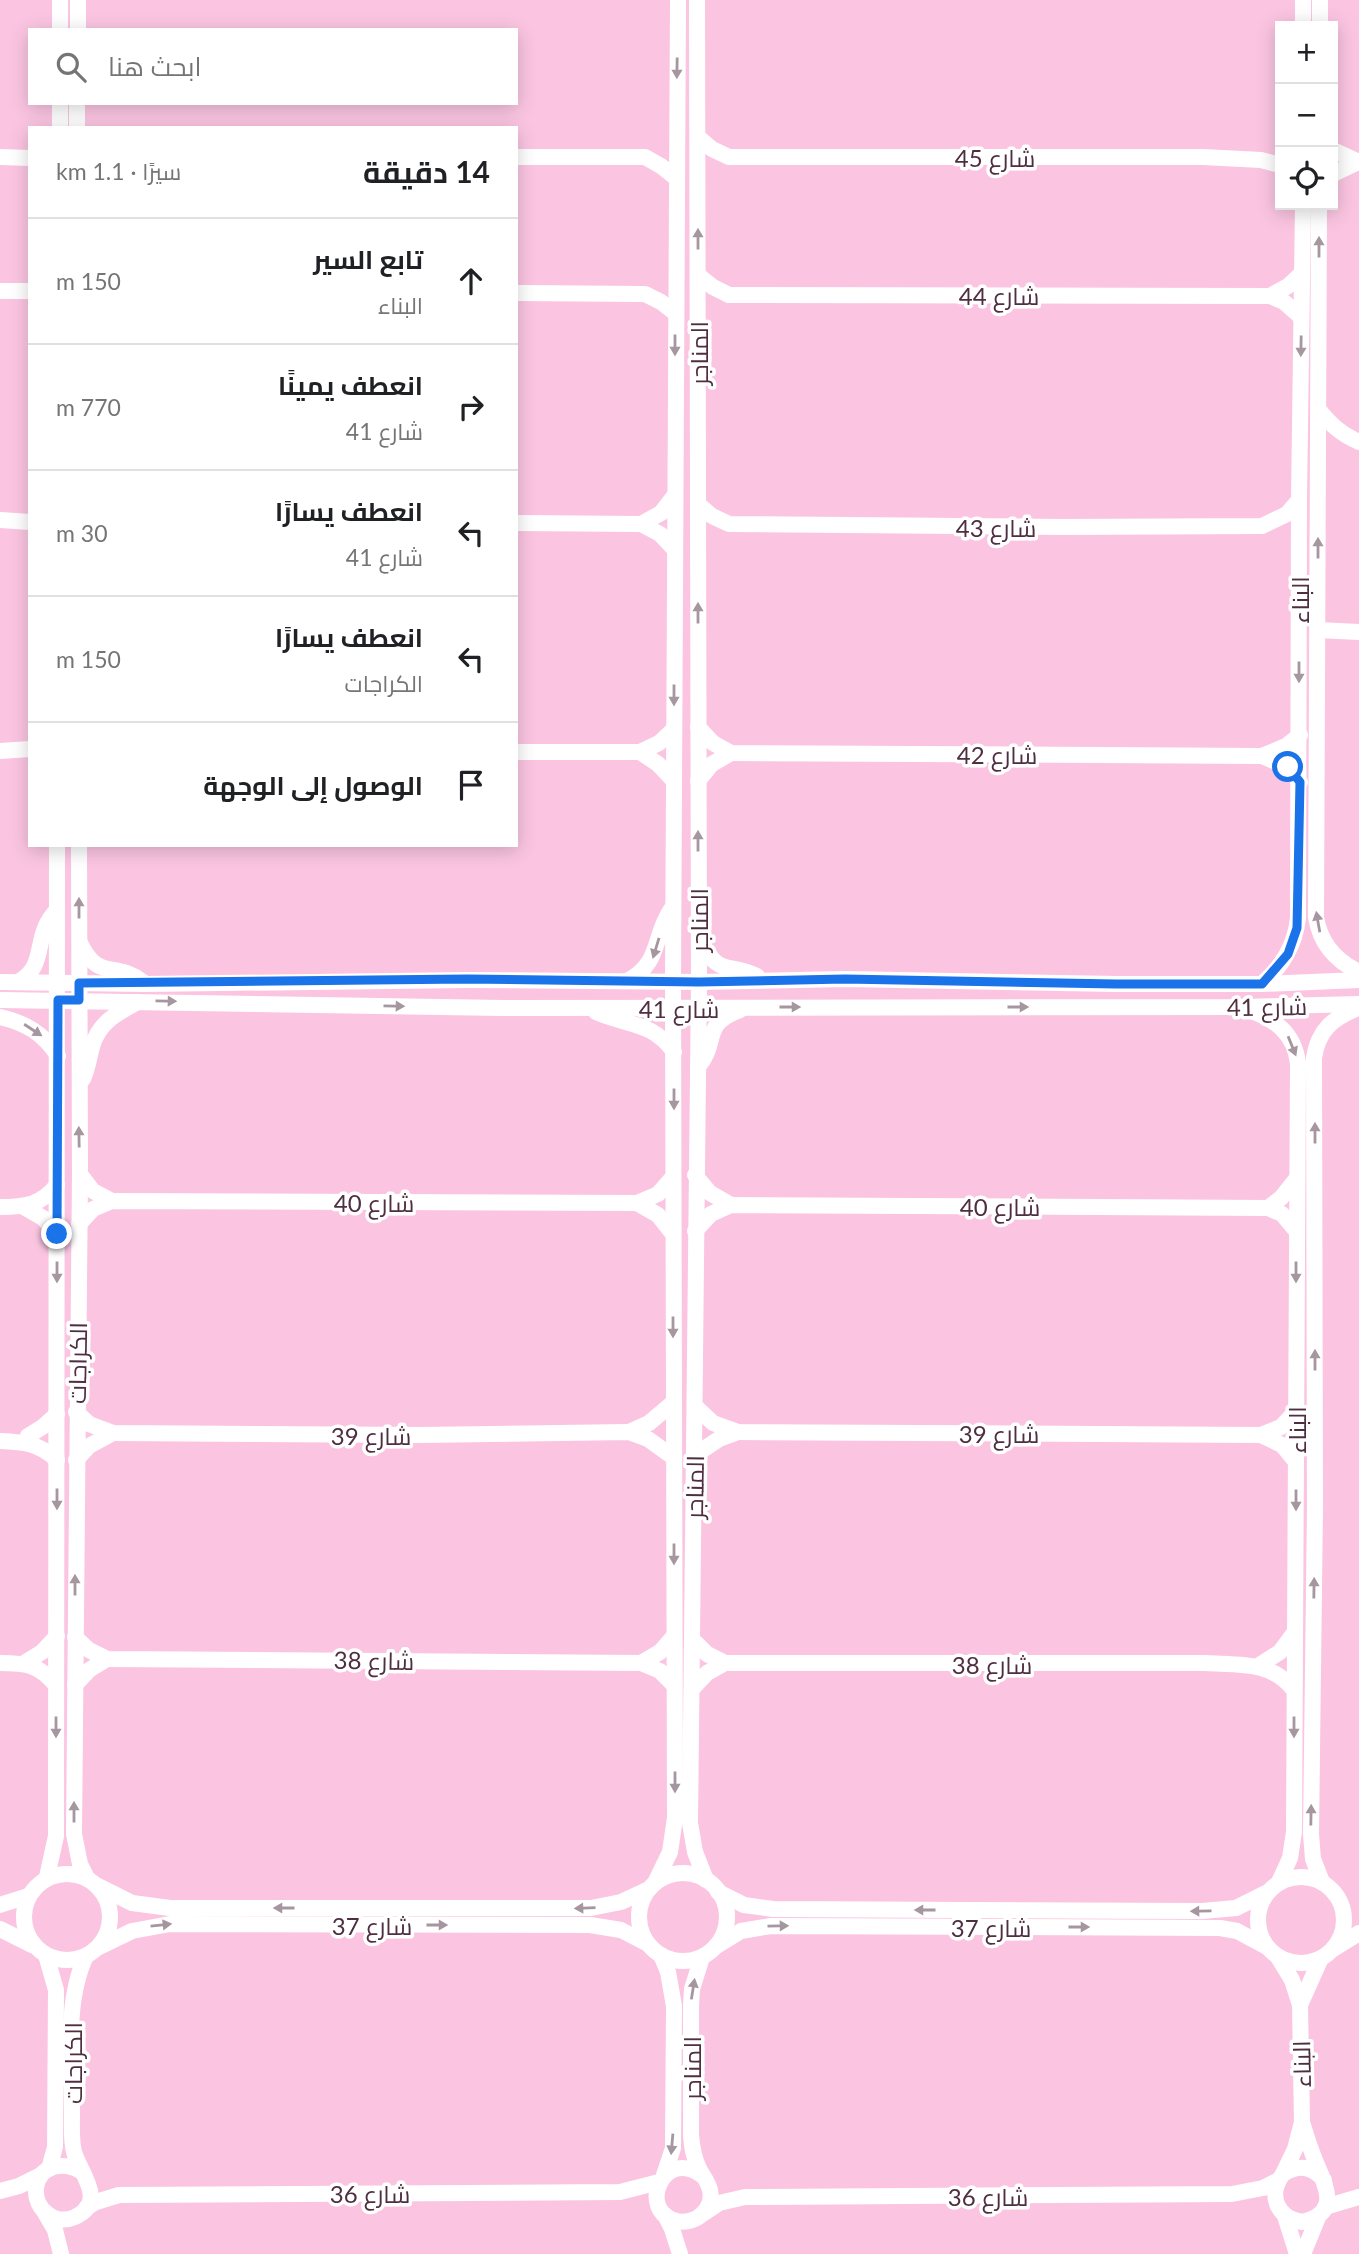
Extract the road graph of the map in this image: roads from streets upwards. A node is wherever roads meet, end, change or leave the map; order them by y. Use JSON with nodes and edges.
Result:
{"nodes":[{"id":1,"x":60,"y":0,"type":"edge"},
{"id":2,"x":78,"y":0,"type":"edge"},
{"id":3,"x":678,"y":0,"type":"edge"},
{"id":4,"x":697,"y":0,"type":"edge"},
{"id":5,"x":1303,"y":0,"type":"edge"},
{"id":6,"x":1320,"y":0,"type":"edge"},
{"id":7,"x":1303,"y":21,"type":"edge"},
{"id":8,"x":1320,"y":21,"type":"edge"},
{"id":9,"x":60,"y":28,"type":"edge"},
{"id":10,"x":78,"y":28,"type":"edge"},
{"id":11,"x":60,"y":105,"type":"edge"},
{"id":12,"x":78,"y":105,"type":"edge"},
{"id":13,"x":60,"y":126,"type":"edge"},
{"id":14,"x":78,"y":126,"type":"edge"},
{"id":15,"x":676,"y":131,"type":"junction"},
{"id":16,"x":698,"y":137,"type":"junction"},
{"id":17,"x":1338,"y":152,"type":"edge"},
{"id":18,"x":1275,"y":156,"type":"edge"},
{"id":19,"x":0,"y":157,"type":"edge"},
{"id":20,"x":518,"y":157,"type":"edge"},
{"id":21,"x":729,"y":157,"type":"junction"},
{"id":22,"x":28,"y":158,"type":"edge"},
{"id":23,"x":645,"y":158,"type":"junction"},
{"id":24,"x":1261,"y":160,"type":"junction"},
{"id":25,"x":1359,"y":162,"type":"edge"},
{"id":26,"x":1275,"y":164,"type":"edge"},
{"id":27,"x":1338,"y":172,"type":"edge"},
{"id":28,"x":676,"y":178,"type":"junction"},
{"id":29,"x":698,"y":183,"type":"junction"},
{"id":30,"x":1303,"y":210,"type":"edge"},
{"id":31,"x":1319,"y":210,"type":"edge"},
{"id":32,"x":676,"y":267,"type":"junction"},
{"id":33,"x":1302,"y":272,"type":"junction"},
{"id":34,"x":698,"y":275,"type":"junction"},
{"id":35,"x":0,"y":291,"type":"edge"},
{"id":36,"x":28,"y":291,"type":"edge"},
{"id":37,"x":518,"y":293,"type":"edge"},
{"id":38,"x":645,"y":293,"type":"junction"},
{"id":39,"x":729,"y":295,"type":"junction"},
{"id":40,"x":1270,"y":296,"type":"junction"},
{"id":41,"x":675,"y":313,"type":"junction"},
{"id":42,"x":1301,"y":317,"type":"junction"},
{"id":43,"x":698,"y":321,"type":"junction"},
{"id":44,"x":1319,"y":410,"type":"junction"},
{"id":45,"x":1359,"y":442,"type":"edge"},
{"id":46,"x":675,"y":495,"type":"junction"},
{"id":47,"x":1299,"y":500,"type":"junction"},
{"id":48,"x":698,"y":504,"type":"junction"},
{"id":49,"x":0,"y":520,"type":"edge"},
{"id":50,"x":28,"y":520,"type":"edge"},
{"id":51,"x":518,"y":523,"type":"edge"},
{"id":52,"x":641,"y":524,"type":"junction"},
{"id":53,"x":729,"y":524,"type":"junction"},
{"id":54,"x":1262,"y":526,"type":"junction"},
{"id":55,"x":675,"y":550,"type":"junction"},
{"id":56,"x":698,"y":550,"type":"junction"},
{"id":57,"x":1298,"y":550,"type":"junction"},
{"id":58,"x":1318,"y":629,"type":"junction"},
{"id":59,"x":1359,"y":632,"type":"edge"},
{"id":60,"x":698,"y":727,"type":"junction"},
{"id":61,"x":674,"y":729,"type":"junction"},
{"id":62,"x":1300,"y":735,"type":"junction"},
{"id":63,"x":0,"y":751,"type":"edge"},
{"id":64,"x":28,"y":752,"type":"edge"},
{"id":65,"x":518,"y":752,"type":"edge"},
{"id":66,"x":640,"y":752,"type":"junction"},
{"id":67,"x":731,"y":752,"type":"junction"},
{"id":68,"x":1262,"y":756,"type":"junction"},
{"id":69,"x":673,"y":780,"type":"junction"},
{"id":70,"x":698,"y":781,"type":"junction"},
{"id":71,"x":1300,"y":782,"type":"junction"},
{"id":72,"x":57,"y":847,"type":"edge"},
{"id":73,"x":79,"y":847,"type":"edge"},
{"id":74,"x":673,"y":906,"type":"junction"},
{"id":75,"x":57,"y":910,"type":"junction"},
{"id":76,"x":698,"y":938,"type":"junction"},
{"id":77,"x":79,"y":942,"type":"junction"},
{"id":78,"x":1359,"y":972,"type":"edge"},
{"id":79,"x":1359,"y":980,"type":"edge"},
{"id":80,"x":765,"y":981,"type":"junction"},
{"id":81,"x":0,"y":982,"type":"edge"},
{"id":82,"x":18,"y":982,"type":"junction"},
{"id":83,"x":626,"y":982,"type":"junction"},
{"id":84,"x":673,"y":982,"type":"junction"},
{"id":85,"x":699,"y":982,"type":"junction"},
{"id":86,"x":57,"y":983,"type":"junction"},
{"id":87,"x":79,"y":983,"type":"junction"},
{"id":88,"x":145,"y":984,"type":"junction"},
{"id":89,"x":1262,"y":984,"type":"junction"},
{"id":90,"x":0,"y":1000,"type":"edge"},
{"id":91,"x":58,"y":1000,"type":"junction"},
{"id":92,"x":79,"y":1000,"type":"junction"},
{"id":93,"x":140,"y":1001,"type":"junction"},
{"id":94,"x":1359,"y":1006,"type":"edge"},
{"id":95,"x":748,"y":1007,"type":"junction"},
{"id":96,"x":1240,"y":1007,"type":"junction"},
{"id":97,"x":587,"y":1008,"type":"junction"},
{"id":98,"x":673,"y":1008,"type":"junction"},
{"id":99,"x":697,"y":1008,"type":"junction"},
{"id":100,"x":0,"y":1017,"type":"edge"},
{"id":101,"x":674,"y":1052,"type":"junction"},
{"id":102,"x":58,"y":1056,"type":"junction"},
{"id":103,"x":697,"y":1069,"type":"junction"},
{"id":104,"x":78,"y":1087,"type":"junction"},
{"id":105,"x":80,"y":1174,"type":"junction"},
{"id":106,"x":695,"y":1175,"type":"junction"},
{"id":107,"x":673,"y":1177,"type":"junction"},
{"id":108,"x":1297,"y":1178,"type":"junction"},
{"id":109,"x":57,"y":1185,"type":"junction"},
{"id":110,"x":112,"y":1201,"type":"junction"},
{"id":111,"x":637,"y":1203,"type":"junction"},
{"id":112,"x":732,"y":1205,"type":"junction"},
{"id":113,"x":0,"y":1207,"type":"edge"},
{"id":114,"x":24,"y":1207,"type":"junction"},
{"id":115,"x":1268,"y":1208,"type":"junction"},
{"id":116,"x":79,"y":1224,"type":"junction"},
{"id":117,"x":695,"y":1231,"type":"junction"},
{"id":118,"x":1297,"y":1232,"type":"junction"},
{"id":119,"x":57,"y":1234,"type":"junction"},
{"id":120,"x":673,"y":1234,"type":"junction"},
{"id":121,"x":674,"y":1402,"type":"junction"},
{"id":122,"x":695,"y":1406,"type":"junction"},
{"id":123,"x":1296,"y":1411,"type":"junction"},
{"id":124,"x":76,"y":1412,"type":"junction"},
{"id":125,"x":57,"y":1414,"type":"junction"},
{"id":126,"x":629,"y":1432,"type":"junction"},
{"id":127,"x":738,"y":1432,"type":"junction"},
{"id":128,"x":113,"y":1433,"type":"junction"},
{"id":129,"x":1261,"y":1435,"type":"junction"},
{"id":130,"x":0,"y":1441,"type":"edge"},
{"id":131,"x":28,"y":1442,"type":"junction"},
{"id":132,"x":695,"y":1455,"type":"junction"},
{"id":133,"x":674,"y":1457,"type":"junction"},
{"id":134,"x":57,"y":1460,"type":"junction"},
{"id":135,"x":76,"y":1460,"type":"junction"},
{"id":136,"x":1296,"y":1462,"type":"junction"},
{"id":137,"x":1295,"y":1631,"type":"junction"},
{"id":138,"x":57,"y":1636,"type":"junction"},
{"id":139,"x":674,"y":1636,"type":"junction"},
{"id":140,"x":75,"y":1637,"type":"junction"},
{"id":141,"x":693,"y":1640,"type":"junction"},
{"id":142,"x":107,"y":1659,"type":"junction"},
{"id":143,"x":0,"y":1663,"type":"edge"},
{"id":144,"x":24,"y":1663,"type":"junction"},
{"id":145,"x":641,"y":1663,"type":"junction"},
{"id":146,"x":725,"y":1663,"type":"junction"},
{"id":147,"x":1258,"y":1666,"type":"junction"},
{"id":148,"x":56,"y":1685,"type":"junction"},
{"id":149,"x":75,"y":1685,"type":"junction"},
{"id":150,"x":674,"y":1685,"type":"junction"},
{"id":151,"x":692,"y":1689,"type":"junction"},
{"id":152,"x":1294,"y":1690,"type":"junction"},
{"id":153,"x":47,"y":1877,"type":"junction"},
{"id":154,"x":706,"y":1880,"type":"junction"},
{"id":155,"x":93,"y":1882,"type":"junction"},
{"id":156,"x":1279,"y":1882,"type":"junction"},
{"id":157,"x":1322,"y":1882,"type":"junction"},
{"id":158,"x":652,"y":1886,"type":"junction"},
{"id":159,"x":718,"y":1892,"type":"junction"},
{"id":160,"x":1266,"y":1894,"type":"junction"},
{"id":161,"x":28,"y":1896,"type":"junction"},
{"id":162,"x":1337,"y":1897,"type":"junction"},
{"id":163,"x":0,"y":1905,"type":"edge"},
{"id":164,"x":1359,"y":1906,"type":"edge"},
{"id":165,"x":0,"y":1929,"type":"edge"},
{"id":166,"x":1359,"y":1933,"type":"edge"},
{"id":167,"x":648,"y":1944,"type":"junction"},
{"id":168,"x":41,"y":1951,"type":"junction"},
{"id":169,"x":92,"y":1952,"type":"junction"},
{"id":170,"x":709,"y":1952,"type":"junction"},
{"id":171,"x":1273,"y":1952,"type":"junction"},
{"id":172,"x":1327,"y":1954,"type":"junction"},
{"id":173,"x":661,"y":1955,"type":"junction"},
{"id":174,"x":1300,"y":2005,"type":"junction"},
{"id":175,"x":1302,"y":2122,"type":"junction"},
{"id":176,"x":45,"y":2172,"type":"junction"},
{"id":177,"x":85,"y":2175,"type":"junction"},
{"id":178,"x":1280,"y":2178,"type":"junction"},
{"id":179,"x":662,"y":2179,"type":"junction"},
{"id":180,"x":705,"y":2179,"type":"junction"},
{"id":181,"x":1324,"y":2180,"type":"junction"},
{"id":182,"x":0,"y":2192,"type":"edge"},
{"id":183,"x":620,"y":2192,"type":"junction"},
{"id":184,"x":1232,"y":2194,"type":"junction"},
{"id":185,"x":119,"y":2195,"type":"junction"},
{"id":186,"x":745,"y":2197,"type":"junction"},
{"id":187,"x":1359,"y":2197,"type":"edge"},
{"id":188,"x":42,"y":2209,"type":"junction"},
{"id":189,"x":83,"y":2211,"type":"junction"},
{"id":190,"x":662,"y":2211,"type":"junction"},
{"id":191,"x":1322,"y":2211,"type":"junction"},
{"id":192,"x":1281,"y":2212,"type":"junction"},
{"id":193,"x":702,"y":2215,"type":"junction"},
{"id":194,"x":61,"y":2253,"type":"edge"},
{"id":195,"x":681,"y":2254,"type":"edge"},
{"id":196,"x":1297,"y":2254,"type":"edge"},
{"id":197,"x":1303,"y":2254,"type":"edge"}],
"edges":[{"from":1,"to":9,"type":"street"},
{"from":2,"to":10,"type":"street"},
{"from":3,"to":15,"type":"street","name":"المناجر","one_way":true},
{"from":4,"to":16,"type":"street","name":"المناجر"},
{"from":5,"to":7,"type":"street"},
{"from":6,"to":8,"type":"street"},
{"from":11,"to":13,"type":"street"},
{"from":12,"to":14,"type":"street"},
{"from":15,"to":23,"type":"street"},
{"from":15,"to":28,"type":"street","name":"المناجر"},
{"from":16,"to":21,"type":"street"},
{"from":16,"to":29,"type":"street","name":"المناجر"},
{"from":17,"to":25,"type":"street"},
{"from":18,"to":24,"type":"street","name":"شارع 45"},
{"from":19,"to":22,"type":"street"},
{"from":20,"to":23,"type":"street"},
{"from":21,"to":24,"type":"street","name":"شارع 45"},
{"from":21,"to":29,"type":"street"},
{"from":23,"to":28,"type":"street"},
{"from":24,"to":26,"type":"street","name":"شارع 45"},
{"from":25,"to":27,"type":"street"},
{"from":28,"to":32,"type":"street","name":"المناجر"},
{"from":34,"to":29,"type":"street","name":"المناجر","one_way":true},
{"from":30,"to":33,"type":"street","name":"البناء"},
{"from":44,"to":31,"type":"street","name":"البناء","one_way":true},
{"from":32,"to":38,"type":"street"},
{"from":32,"to":41,"type":"street","name":"المناجر"},
{"from":33,"to":40,"type":"street"},
{"from":33,"to":42,"type":"street","name":"البناء"},
{"from":34,"to":39,"type":"street"},
{"from":34,"to":43,"type":"street","name":"المناجر"},
{"from":35,"to":36,"type":"street"},
{"from":37,"to":38,"type":"street"},
{"from":38,"to":41,"type":"street"},
{"from":39,"to":40,"type":"street","name":"شارع 44"},
{"from":39,"to":43,"type":"street"},
{"from":40,"to":42,"type":"street"},
{"from":41,"to":46,"type":"street","name":"المناجر","one_way":true},
{"from":42,"to":47,"type":"street","name":"البناء","one_way":true},
{"from":43,"to":48,"type":"street","name":"المناجر"},
{"from":44,"to":45,"type":"street"},
{"from":58,"to":44,"type":"street","name":"البناء","one_way":true},
{"from":46,"to":52,"type":"street"},
{"from":46,"to":55,"type":"street","name":"المناجر"},
{"from":47,"to":54,"type":"street"},
{"from":47,"to":57,"type":"street","name":"البناء"},
{"from":48,"to":53,"type":"street"},
{"from":48,"to":56,"type":"street","name":"المناجر"},
{"from":49,"to":50,"type":"street"},
{"from":51,"to":52,"type":"street"},
{"from":52,"to":55,"type":"street"},
{"from":53,"to":54,"type":"street","name":"شارع 43"},
{"from":53,"to":56,"type":"street"},
{"from":54,"to":57,"type":"street","name":"شارع 43"},
{"from":55,"to":61,"type":"street","name":"المناجر","one_way":true},
{"from":60,"to":56,"type":"street","name":"المناجر","one_way":true},
{"from":57,"to":62,"type":"street","name":"البناء","one_way":true},
{"from":58,"to":59,"type":"street"},
{"from":78,"to":58,"type":"street","name":"البناء","one_way":true},
{"from":60,"to":67,"type":"street"},
{"from":60,"to":70,"type":"street","name":"المناجر"},
{"from":61,"to":66,"type":"street"},
{"from":61,"to":69,"type":"street","name":"المناجر"},
{"from":62,"to":68,"type":"street","name":"شارع 42"},
{"from":62,"to":71,"type":"street","name":"البناء"},
{"from":63,"to":64,"type":"street"},
{"from":65,"to":66,"type":"street"},
{"from":66,"to":69,"type":"street"},
{"from":67,"to":68,"type":"street","name":"شارع 42"},
{"from":67,"to":70,"type":"street"},
{"from":68,"to":71,"type":"street","name":"شارع 42"},
{"from":69,"to":74,"type":"street","name":"المناجر"},
{"from":76,"to":70,"type":"street","name":"المناجر","one_way":true},
{"from":71,"to":89,"type":"street","name":"البناء"},
{"from":72,"to":75,"type":"street","name":"الكراجات"},
{"from":77,"to":73,"type":"street","name":"الكراجات","one_way":true},
{"from":74,"to":83,"type":"street","name":"المناجر","one_way":true},
{"from":74,"to":84,"type":"street","name":"المناجر"},
{"from":75,"to":82,"type":"street"},
{"from":75,"to":86,"type":"street","name":"الكراجات"},
{"from":76,"to":80,"type":"street"},
{"from":76,"to":85,"type":"street","name":"المناجر"},
{"from":77,"to":87,"type":"street","name":"الكراجات"},
{"from":77,"to":88,"type":"street"},
{"from":79,"to":89,"type":"street","name":"شارع 41"},
{"from":80,"to":85,"type":"street","name":"شارع 41"},
{"from":80,"to":89,"type":"street","name":"شارع 41"},
{"from":81,"to":82,"type":"street","name":"شارع 41"},
{"from":82,"to":86,"type":"street","name":"شارع 41"},
{"from":83,"to":84,"type":"street","name":"شارع 41"},
{"from":83,"to":88,"type":"street","name":"شارع 41"},
{"from":84,"to":85,"type":"street","name":"شارع 41"},
{"from":84,"to":98,"type":"street","name":"المناجر"},
{"from":85,"to":99,"type":"street","name":"المناجر"},
{"from":86,"to":87,"type":"street","name":"شارع 41"},
{"from":86,"to":91,"type":"street","name":"الكراجات"},
{"from":87,"to":88,"type":"street","name":"شارع 41"},
{"from":87,"to":92,"type":"street","name":"الكراجات"},
{"from":90,"to":91,"type":"street","name":"شارع 41"},
{"from":91,"to":92,"type":"street","name":"شارع 41"},
{"from":91,"to":102,"type":"street","name":"الكراجات"},
{"from":92,"to":93,"type":"street","name":"شارع 41"},
{"from":92,"to":104,"type":"street","name":"الكراجات"},
{"from":93,"to":97,"type":"street","name":"شارع 41","one_way":true},
{"from":93,"to":104,"type":"street"},
{"from":94,"to":96,"type":"street","name":"شارع 41"},
{"from":157,"to":94,"type":"street","name":"البناء","one_way":true},
{"from":95,"to":96,"type":"street","name":"شارع 41","one_way":true},
{"from":95,"to":99,"type":"street","name":"شارع 41"},
{"from":95,"to":103,"type":"street"},
{"from":96,"to":108,"type":"street","name":"البناء","one_way":true},
{"from":97,"to":98,"type":"street","name":"شارع 41"},
{"from":97,"to":101,"type":"street"},
{"from":98,"to":99,"type":"street","name":"شارع 41"},
{"from":98,"to":101,"type":"street","name":"المناجر"},
{"from":99,"to":103,"type":"street","name":"المناجر"},
{"from":100,"to":102,"type":"street","one_way":true},
{"from":101,"to":107,"type":"street","name":"المناجر","one_way":true},
{"from":102,"to":109,"type":"street","name":"الكراجات"},
{"from":103,"to":106,"type":"street","name":"المناجر"},
{"from":105,"to":104,"type":"street","name":"الكراجات","one_way":true},
{"from":105,"to":110,"type":"street"},
{"from":105,"to":116,"type":"street","name":"الكراجات"},
{"from":106,"to":112,"type":"street"},
{"from":106,"to":117,"type":"street","name":"المناجر"},
{"from":107,"to":111,"type":"street"},
{"from":107,"to":120,"type":"street","name":"المناجر"},
{"from":108,"to":115,"type":"street"},
{"from":108,"to":118,"type":"street","name":"البناء"},
{"from":109,"to":114,"type":"street"},
{"from":109,"to":119,"type":"street","name":"الكراجات"},
{"from":110,"to":111,"type":"street","name":"شارع 40"},
{"from":110,"to":116,"type":"street"},
{"from":111,"to":120,"type":"street"},
{"from":112,"to":115,"type":"street","name":"شارع 40"},
{"from":112,"to":117,"type":"street"},
{"from":113,"to":114,"type":"street"},
{"from":114,"to":119,"type":"street"},
{"from":115,"to":118,"type":"street"},
{"from":116,"to":124,"type":"street","name":"الكراجات"},
{"from":117,"to":122,"type":"street","name":"المناجر"},
{"from":118,"to":123,"type":"street","name":"البناء","one_way":true},
{"from":119,"to":125,"type":"street","name":"الكراجات","one_way":true},
{"from":120,"to":121,"type":"street","name":"المناجر","one_way":true},
{"from":121,"to":126,"type":"street","name":"شارع 39"},
{"from":121,"to":133,"type":"street","name":"المناجر"},
{"from":122,"to":127,"type":"street","name":"شارع 39"},
{"from":122,"to":132,"type":"street","name":"المناجر"},
{"from":123,"to":129,"type":"street"},
{"from":123,"to":136,"type":"street","name":"البناء"},
{"from":124,"to":128,"type":"street","name":"شارع 39"},
{"from":124,"to":135,"type":"street","name":"الكراجات"},
{"from":125,"to":131,"type":"street"},
{"from":125,"to":134,"type":"street","name":"الكراجات"},
{"from":126,"to":128,"type":"street","name":"شارع 39"},
{"from":126,"to":133,"type":"street","name":"شارع 39"},
{"from":127,"to":129,"type":"street","name":"شارع 39"},
{"from":127,"to":132,"type":"street","name":"شارع 39"},
{"from":128,"to":135,"type":"street"},
{"from":129,"to":136,"type":"street"},
{"from":130,"to":131,"type":"street"},
{"from":131,"to":134,"type":"street"},
{"from":132,"to":141,"type":"street","name":"المناجر"},
{"from":133,"to":139,"type":"street","name":"المناجر","one_way":true},
{"from":134,"to":138,"type":"street","name":"الكراجات","one_way":true},
{"from":140,"to":135,"type":"street","name":"الكراجات","one_way":true},
{"from":136,"to":137,"type":"street","name":"البناء","one_way":true},
{"from":137,"to":147,"type":"street"},
{"from":137,"to":152,"type":"street","name":"البناء"},
{"from":138,"to":144,"type":"street"},
{"from":138,"to":148,"type":"street","name":"الكراجات"},
{"from":139,"to":145,"type":"street"},
{"from":139,"to":150,"type":"street","name":"المناجر"},
{"from":140,"to":142,"type":"street"},
{"from":140,"to":149,"type":"street","name":"الكراجات"},
{"from":141,"to":146,"type":"street"},
{"from":141,"to":151,"type":"street","name":"المناجر"},
{"from":142,"to":145,"type":"street","name":"شارع 38"},
{"from":142,"to":149,"type":"street"},
{"from":143,"to":144,"type":"street"},
{"from":144,"to":148,"type":"street"},
{"from":145,"to":150,"type":"street"},
{"from":146,"to":147,"type":"street","name":"شارع 38"},
{"from":146,"to":151,"type":"street"},
{"from":147,"to":152,"type":"street","name":"شارع 38"},
{"from":148,"to":153,"type":"street","name":"الكراجات","one_way":true},
{"from":155,"to":149,"type":"street","name":"الكراجات","one_way":true},
{"from":150,"to":158,"type":"street","name":"المناجر","one_way":true},
{"from":151,"to":154,"type":"street","name":"المناجر"},
{"from":152,"to":156,"type":"street","name":"البناء","one_way":true},
{"from":153,"to":155,"type":"street"},
{"from":153,"to":161,"type":"street"},
{"from":154,"to":158,"type":"street"},
{"from":154,"to":159,"type":"street"},
{"from":158,"to":155,"type":"street","name":"شارع 37","one_way":true},
{"from":155,"to":169,"type":"street"},
{"from":156,"to":157,"type":"street"},
{"from":156,"to":160,"type":"street"},
{"from":157,"to":162,"type":"street"},
{"from":158,"to":167,"type":"street"},
{"from":160,"to":159,"type":"street","name":"شارع 37","one_way":true},
{"from":159,"to":170,"type":"street"},
{"from":160,"to":171,"type":"street"},
{"from":161,"to":163,"type":"street"},
{"from":161,"to":168,"type":"street"},
{"from":162,"to":164,"type":"street"},
{"from":162,"to":172,"type":"street"},
{"from":165,"to":168,"type":"street"},
{"from":166,"to":172,"type":"street"},
{"from":169,"to":167,"type":"street","name":"شارع 37","one_way":true},
{"from":167,"to":173,"type":"street"},
{"from":168,"to":169,"type":"street"},
{"from":168,"to":176,"type":"street","name":"الكراجات"},
{"from":169,"to":177,"type":"street","name":"الكراجات"},
{"from":170,"to":171,"type":"street","name":"شارع 37","one_way":true},
{"from":170,"to":173,"type":"street"},
{"from":180,"to":170,"type":"street","name":"المناجر","one_way":true},
{"from":171,"to":172,"type":"street"},
{"from":171,"to":174,"type":"street","name":"البناء"},
{"from":172,"to":174,"type":"street","name":"البناء"},
{"from":173,"to":179,"type":"street","name":"المناجر","one_way":true},
{"from":174,"to":175,"type":"street","name":"البناء"},
{"from":175,"to":178,"type":"street","name":"البناء"},
{"from":175,"to":181,"type":"street","name":"البناء"},
{"from":176,"to":177,"type":"street"},
{"from":176,"to":182,"type":"street"},
{"from":176,"to":188,"type":"street"},
{"from":177,"to":185,"type":"street","name":"شارع 36"},
{"from":177,"to":189,"type":"street"},
{"from":178,"to":181,"type":"street"},
{"from":178,"to":184,"type":"street","name":"شارع 36"},
{"from":178,"to":192,"type":"street"},
{"from":179,"to":180,"type":"street"},
{"from":179,"to":183,"type":"street","name":"شارع 36"},
{"from":179,"to":190,"type":"street"},
{"from":180,"to":186,"type":"street","name":"شارع 36"},
{"from":180,"to":193,"type":"street"},
{"from":181,"to":191,"type":"street"},
{"from":182,"to":188,"type":"street"},
{"from":183,"to":185,"type":"street","name":"شارع 36"},
{"from":183,"to":190,"type":"street","name":"شارع 36"},
{"from":184,"to":186,"type":"street","name":"شارع 36"},
{"from":184,"to":192,"type":"street","name":"شارع 36"},
{"from":185,"to":189,"type":"street","name":"شارع 36"},
{"from":186,"to":193,"type":"street","name":"شارع 36"},
{"from":187,"to":191,"type":"street"},
{"from":188,"to":189,"type":"street"},
{"from":188,"to":194,"type":"street"},
{"from":189,"to":194,"type":"street"},
{"from":190,"to":193,"type":"street"},
{"from":190,"to":195,"type":"street"},
{"from":191,"to":192,"type":"street"},
{"from":191,"to":197,"type":"street"},
{"from":192,"to":196,"type":"street"},
{"from":193,"to":195,"type":"street"}]}
